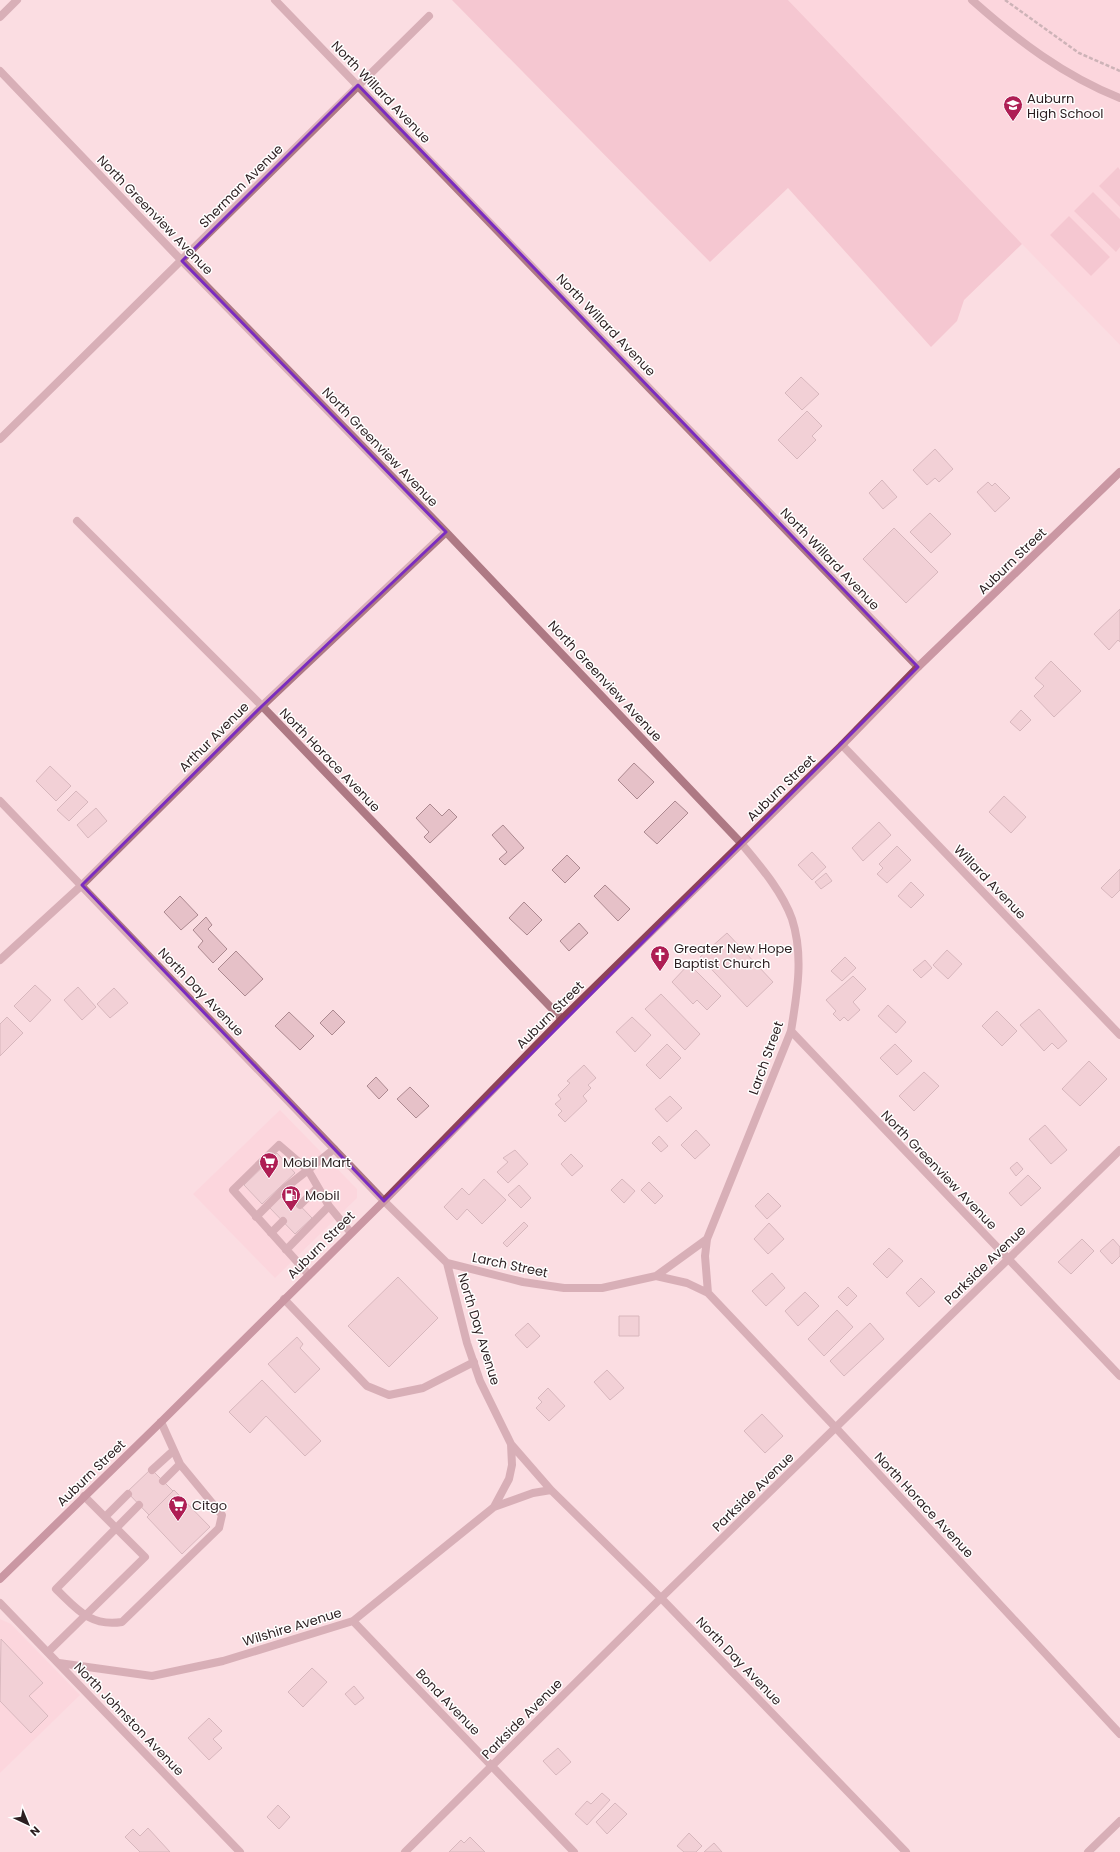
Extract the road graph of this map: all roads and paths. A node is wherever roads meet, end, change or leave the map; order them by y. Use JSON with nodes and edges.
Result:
{"nodes":[{"id":1,"x":17,"y":0,"type":"edge"},
{"id":2,"x":275,"y":0,"type":"edge"},
{"id":3,"x":972,"y":0,"type":"edge"},
{"id":4,"x":1005,"y":0,"type":"edge"},
{"id":5,"x":429,"y":16,"type":"dead end"},
{"id":6,"x":0,"y":17,"type":"edge"},
{"id":7,"x":0,"y":71,"type":"edge"},
{"id":8,"x":1120,"y":71,"type":"edge"},
{"id":9,"x":358,"y":85,"type":"junction"},
{"id":10,"x":1120,"y":98,"type":"edge"},
{"id":11,"x":182,"y":262,"type":"junction"},
{"id":12,"x":0,"y":439,"type":"edge"},
{"id":13,"x":1120,"y":472,"type":"edge"},
{"id":14,"x":77,"y":521,"type":"dead end"},
{"id":15,"x":446,"y":532,"type":"junction"},
{"id":16,"x":918,"y":667,"type":"junction"},
{"id":17,"x":262,"y":706,"type":"junction"},
{"id":18,"x":842,"y":745,"type":"junction"},
{"id":19,"x":0,"y":801,"type":"edge"},
{"id":20,"x":741,"y":843,"type":"junction"},
{"id":21,"x":82,"y":885,"type":"junction"},
{"id":22,"x":0,"y":960,"type":"edge"},
{"id":23,"x":562,"y":1020,"type":"junction"},
{"id":24,"x":791,"y":1031,"type":"junction"},
{"id":25,"x":1120,"y":1035,"type":"edge"},
{"id":26,"x":334,"y":1149,"type":"junction"},
{"id":27,"x":1120,"y":1150,"type":"edge"},
{"id":28,"x":308,"y":1170,"type":"junction"},
{"id":29,"x":318,"y":1187,"type":"junction"},
{"id":30,"x":384,"y":1201,"type":"junction"},
{"id":31,"x":300,"y":1205,"type":"dead end"},
{"id":32,"x":329,"y":1206,"type":"junction"},
{"id":33,"x":256,"y":1217,"type":"junction"},
{"id":34,"x":283,"y":1221,"type":"dead end"},
{"id":35,"x":271,"y":1233,"type":"junction"},
{"id":36,"x":351,"y":1233,"type":"junction"},
{"id":37,"x":707,"y":1239,"type":"junction"},
{"id":38,"x":286,"y":1250,"type":"junction"},
{"id":39,"x":1008,"y":1260,"type":"junction"},
{"id":40,"x":447,"y":1263,"type":"junction"},
{"id":41,"x":309,"y":1275,"type":"junction"},
{"id":42,"x":656,"y":1276,"type":"junction"},
{"id":43,"x":708,"y":1294,"type":"junction"},
{"id":44,"x":284,"y":1299,"type":"junction"},
{"id":45,"x":474,"y":1362,"type":"junction"},
{"id":46,"x":1120,"y":1376,"type":"edge"},
{"id":47,"x":161,"y":1422,"type":"junction"},
{"id":48,"x":836,"y":1428,"type":"junction"},
{"id":49,"x":510,"y":1444,"type":"junction"},
{"id":50,"x":173,"y":1451,"type":"junction"},
{"id":51,"x":180,"y":1464,"type":"junction"},
{"id":52,"x":152,"y":1470,"type":"dead end"},
{"id":53,"x":163,"y":1481,"type":"dead end"},
{"id":54,"x":551,"y":1490,"type":"junction"},
{"id":55,"x":128,"y":1494,"type":"dead end"},
{"id":56,"x":84,"y":1496,"type":"junction"},
{"id":57,"x":139,"y":1505,"type":"dead end"},
{"id":58,"x":494,"y":1507,"type":"junction"},
{"id":59,"x":105,"y":1517,"type":"junction"},
{"id":60,"x":116,"y":1529,"type":"junction"},
{"id":61,"x":0,"y":1579,"type":"edge"},
{"id":62,"x":661,"y":1598,"type":"junction"},
{"id":63,"x":0,"y":1603,"type":"edge"},
{"id":64,"x":85,"y":1617,"type":"junction"},
{"id":65,"x":353,"y":1621,"type":"junction"},
{"id":66,"x":48,"y":1652,"type":"junction"},
{"id":67,"x":59,"y":1663,"type":"junction"},
{"id":68,"x":1120,"y":1734,"type":"edge"},
{"id":69,"x":492,"y":1765,"type":"junction"},
{"id":70,"x":1120,"y":1822,"type":"edge"},
{"id":71,"x":240,"y":1852,"type":"edge"},
{"id":72,"x":405,"y":1852,"type":"edge"},
{"id":73,"x":574,"y":1852,"type":"edge"},
{"id":74,"x":906,"y":1852,"type":"edge"},
{"id":75,"x":1088,"y":1852,"type":"edge"}],
"edges":[{"from":1,"to":6,"type":"street"},
{"from":2,"to":9,"type":"street","name":"North Willard Avenue"},
{"from":3,"to":10,"type":"street"},
{"from":4,"to":8,"type":"path"},
{"from":5,"to":9,"type":"street","name":"Sherman Avenue"},
{"from":7,"to":11,"type":"street","name":"North Greenview Avenue"},
{"from":9,"to":11,"type":"street","name":"Sherman Avenue"},
{"from":9,"to":16,"type":"street","name":"North Willard Avenue"},
{"from":11,"to":12,"type":"street","name":"Sherman Avenue"},
{"from":11,"to":15,"type":"street","name":"North Greenview Avenue"},
{"from":13,"to":16,"type":"main road","name":"Auburn Street"},
{"from":14,"to":17,"type":"street","name":"North Horace Avenue"},
{"from":15,"to":17,"type":"street","name":"Arthur Avenue"},
{"from":15,"to":20,"type":"street","name":"North Greenview Avenue"},
{"from":16,"to":18,"type":"main road","name":"Auburn Street"},
{"from":17,"to":21,"type":"street","name":"Arthur Avenue"},
{"from":17,"to":23,"type":"street","name":"North Horace Avenue"},
{"from":18,"to":20,"type":"main road","name":"Auburn Street"},
{"from":18,"to":25,"type":"street","name":"Willard Avenue"},
{"from":19,"to":21,"type":"street","name":"North Day Avenue"},
{"from":20,"to":23,"type":"main road","name":"Auburn Street"},
{"from":20,"to":24,"type":"street","name":"Larch Street"},
{"from":21,"to":22,"type":"street","name":"Arthur Avenue"},
{"from":21,"to":26,"type":"street","name":"North Day Avenue"},
{"from":23,"to":30,"type":"main road","name":"Auburn Street"},
{"from":24,"to":37,"type":"street","name":"Larch Street"},
{"from":24,"to":39,"type":"street","name":"North Greenview Avenue"},
{"from":26,"to":28,"type":"street"},
{"from":26,"to":30,"type":"street","name":"North Day Avenue"},
{"from":27,"to":39,"type":"street","name":"Parkside Avenue"},
{"from":28,"to":29,"type":"street"},
{"from":28,"to":33,"type":"street"},
{"from":28,"to":33,"type":"street"},
{"from":29,"to":31,"type":"street"},
{"from":29,"to":32,"type":"street"},
{"from":30,"to":36,"type":"main road","name":"Auburn Street"},
{"from":30,"to":40,"type":"street"},
{"from":32,"to":36,"type":"street"},
{"from":32,"to":38,"type":"street"},
{"from":33,"to":35,"type":"street"},
{"from":34,"to":35,"type":"street"},
{"from":35,"to":38,"type":"street"},
{"from":36,"to":41,"type":"main road","name":"Auburn Street"},
{"from":37,"to":42,"type":"street","name":"Larch Street"},
{"from":37,"to":43,"type":"street","name":"Larch Street"},
{"from":38,"to":41,"type":"street"},
{"from":39,"to":46,"type":"street","name":"North Greenview Avenue"},
{"from":39,"to":48,"type":"street","name":"Parkside Avenue"},
{"from":40,"to":42,"type":"street","name":"Larch Street"},
{"from":40,"to":45,"type":"street","name":"North Day Avenue"},
{"from":41,"to":44,"type":"main road","name":"Auburn Street"},
{"from":42,"to":43,"type":"street","name":"Larch Street"},
{"from":43,"to":48,"type":"street","name":"North Horace Avenue"},
{"from":44,"to":45,"type":"street"},
{"from":44,"to":47,"type":"main road","name":"Auburn Street"},
{"from":45,"to":49,"type":"street","name":"North Day Avenue"},
{"from":47,"to":50,"type":"street"},
{"from":47,"to":56,"type":"main road","name":"Auburn Street"},
{"from":48,"to":62,"type":"street","name":"Parkside Avenue"},
{"from":48,"to":68,"type":"street","name":"North Horace Avenue"},
{"from":49,"to":54,"type":"street","name":"North Day Avenue"},
{"from":49,"to":58,"type":"street","name":"North Day Avenue"},
{"from":50,"to":51,"type":"street"},
{"from":50,"to":52,"type":"street"},
{"from":51,"to":53,"type":"street"},
{"from":51,"to":64,"type":"street"},
{"from":54,"to":58,"type":"street"},
{"from":54,"to":62,"type":"street","name":"North Day Avenue"},
{"from":55,"to":59,"type":"street"},
{"from":56,"to":59,"type":"street"},
{"from":56,"to":61,"type":"main road","name":"Auburn Street"},
{"from":57,"to":60,"type":"street"},
{"from":58,"to":65,"type":"street","name":"Wilshire Avenue"},
{"from":59,"to":60,"type":"street"},
{"from":60,"to":64,"type":"street"},
{"from":60,"to":64,"type":"street"},
{"from":62,"to":69,"type":"street","name":"Parkside Avenue"},
{"from":62,"to":74,"type":"street","name":"North Day Avenue"},
{"from":63,"to":66,"type":"street","name":"North Johnston Avenue"},
{"from":64,"to":66,"type":"street"},
{"from":65,"to":67,"type":"street","name":"Wilshire Avenue"},
{"from":65,"to":69,"type":"street","name":"Bond Avenue"},
{"from":66,"to":67,"type":"street","name":"North Johnston Avenue"},
{"from":67,"to":71,"type":"street","name":"North Johnston Avenue"},
{"from":69,"to":72,"type":"street","name":"Parkside Avenue"},
{"from":69,"to":73,"type":"street","name":"Bond Avenue"},
{"from":70,"to":75,"type":"street"}]}
